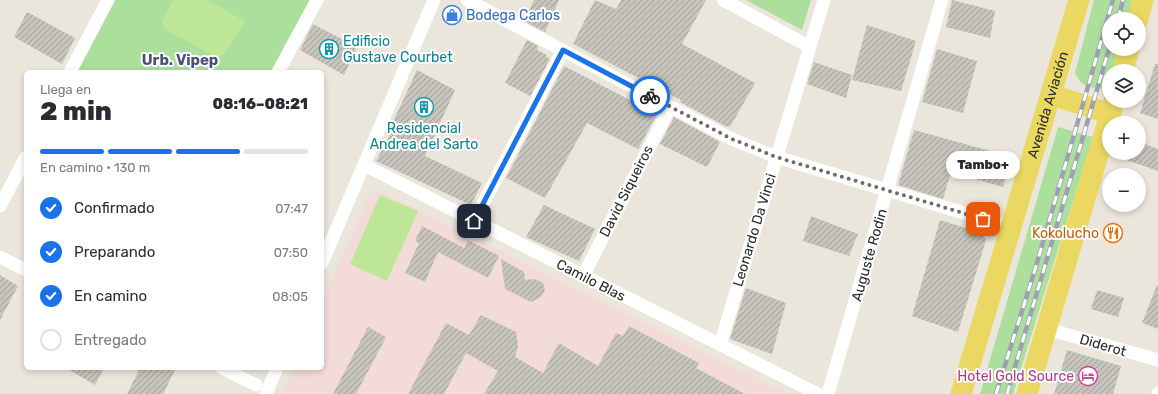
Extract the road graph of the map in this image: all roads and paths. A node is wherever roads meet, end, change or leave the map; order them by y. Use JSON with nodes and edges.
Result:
{"nodes":[{"id":1,"x":108,"y":0,"type":"edge"},
{"id":2,"x":317,"y":0,"type":"edge"},
{"id":3,"x":434,"y":0,"type":"edge"},
{"id":4,"x":467,"y":0,"type":"edge"},
{"id":5,"x":723,"y":0,"type":"edge"},
{"id":6,"x":824,"y":0,"type":"edge"},
{"id":7,"x":942,"y":0,"type":"edge"},
{"id":8,"x":1079,"y":0,"type":"edge"},
{"id":9,"x":1143,"y":0,"type":"edge"},
{"id":10,"x":1140,"y":12,"type":"edge"},
{"id":11,"x":810,"y":47,"type":"junction"},
{"id":12,"x":563,"y":50,"type":"junction"},
{"id":13,"x":71,"y":70,"type":"edge"},
{"id":14,"x":279,"y":70,"type":"edge"},
{"id":15,"x":1052,"y":95,"type":"junction"},
{"id":16,"x":1102,"y":105,"type":"edge"},
{"id":17,"x":670,"y":106,"type":"junction"},
{"id":18,"x":1112,"y":108,"type":"edge"},
{"id":19,"x":776,"y":157,"type":"junction"},
{"id":20,"x":24,"y":160,"type":"edge"},
{"id":21,"x":364,"y":165,"type":"junction"},
{"id":22,"x":888,"y":191,"type":"junction"},
{"id":23,"x":0,"y":206,"type":"edge"},
{"id":24,"x":474,"y":221,"type":"junction"},
{"id":25,"x":1011,"y":227,"type":"junction"},
{"id":26,"x":0,"y":256,"type":"edge"},
{"id":27,"x":324,"y":258,"type":"edge"},
{"id":28,"x":24,"y":269,"type":"edge"},
{"id":29,"x":583,"y":276,"type":"junction"},
{"id":30,"x":1047,"y":329,"type":"junction"},
{"id":31,"x":720,"y":345,"type":"junction"},
{"id":32,"x":1158,"y":360,"type":"edge"},
{"id":33,"x":226,"y":370,"type":"edge"},
{"id":34,"x":276,"y":370,"type":"edge"},
{"id":35,"x":261,"y":390,"type":"edge"},
{"id":36,"x":818,"y":394,"type":"edge"},
{"id":37,"x":828,"y":394,"type":"edge"},
{"id":38,"x":960,"y":394,"type":"edge"},
{"id":39,"x":1027,"y":394,"type":"edge"}],
"edges":[{"from":1,"to":13,"type":"street"},
{"from":2,"to":14,"type":"street"},
{"from":3,"to":21,"type":"street"},
{"from":4,"to":12,"type":"street"},
{"from":5,"to":11,"type":"street"},
{"from":6,"to":11,"type":"street","name":"Leonardo Da Vinci"},
{"from":7,"to":22,"type":"street","name":"Auguste Rodin"},
{"from":8,"to":15,"type":"main road","name":"Avenida Aviación"},
{"from":9,"to":10,"type":"main road"},
{"from":11,"to":19,"type":"street","name":"Leonardo Da Vinci"},
{"from":12,"to":17,"type":"street"},
{"from":12,"to":24,"type":"street"},
{"from":15,"to":16,"type":"main road"},
{"from":15,"to":25,"type":"main road","name":"Avenida Aviación"},
{"from":17,"to":19,"type":"street"},
{"from":17,"to":29,"type":"street","name":"David Siqueiros"},
{"from":18,"to":30,"type":"main road"},
{"from":19,"to":22,"type":"street"},
{"from":19,"to":31,"type":"street","name":"Leonardo Da Vinci"},
{"from":20,"to":23,"type":"street"},
{"from":21,"to":24,"type":"street","name":"Camilo Blas"},
{"from":21,"to":27,"type":"street"},
{"from":22,"to":25,"type":"street"},
{"from":22,"to":37,"type":"street","name":"Auguste Rodin"},
{"from":24,"to":29,"type":"street","name":"Camilo Blas"},
{"from":25,"to":38,"type":"main road","name":"Avenida Aviación"},
{"from":26,"to":28,"type":"street"},
{"from":29,"to":31,"type":"street","name":"Camilo Blas"},
{"from":30,"to":32,"type":"street","name":"Diderot"},
{"from":30,"to":39,"type":"main road"},
{"from":31,"to":36,"type":"street","name":"Camilo Blas"},
{"from":33,"to":35,"type":"street"},
{"from":34,"to":35,"type":"street"}]}
